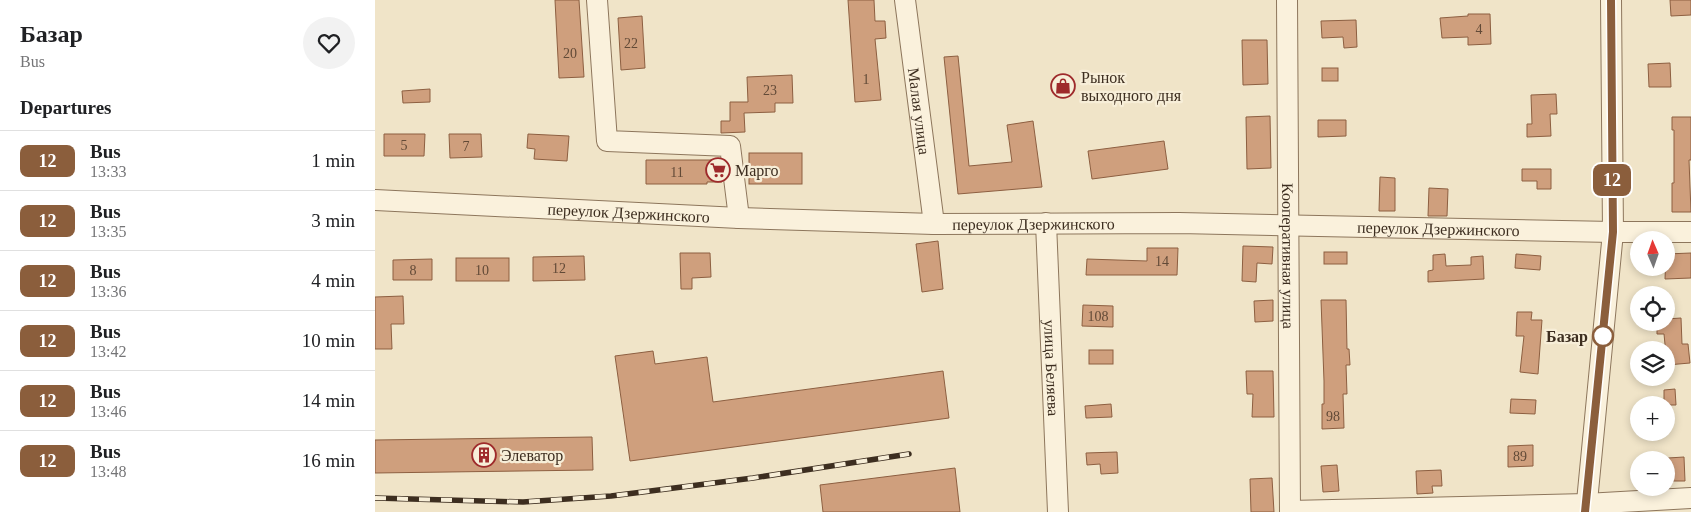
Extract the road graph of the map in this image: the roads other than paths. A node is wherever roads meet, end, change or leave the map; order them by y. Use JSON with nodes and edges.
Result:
{"nodes":[{"id":1,"x":597,"y":0,"type":"edge"},
{"id":2,"x":905,"y":0,"type":"edge"},
{"id":3,"x":1287,"y":0,"type":"edge"},
{"id":4,"x":1611,"y":0,"type":"edge"},
{"id":5,"x":375,"y":200,"type":"edge"},
{"id":6,"x":739,"y":218,"type":"junction"},
{"id":7,"x":1046,"y":223,"type":"junction"},
{"id":8,"x":933,"y":224,"type":"junction"},
{"id":9,"x":1287,"y":225,"type":"junction"},
{"id":10,"x":1613,"y":232,"type":"junction"},
{"id":11,"x":1691,"y":232,"type":"edge"},
{"id":12,"x":1691,"y":498,"type":"edge"},
{"id":13,"x":1586,"y":508,"type":"edge"},
{"id":14,"x":1290,"y":511,"type":"edge"},
{"id":15,"x":1058,"y":512,"type":"edge"}],
"edges":[{"from":1,"to":6,"type":"street"},
{"from":2,"to":8,"type":"street","name":"Малая улица"},
{"from":3,"to":9,"type":"street","name":"Кооперативная улица"},
{"from":4,"to":10,"type":"street"},
{"from":5,"to":6,"type":"street","name":"переулок Дзержинского"},
{"from":6,"to":8,"type":"street","name":"переулок Дзержинского"},
{"from":7,"to":8,"type":"street","name":"переулок Дзержинского"},
{"from":7,"to":9,"type":"street","name":"переулок Дзержинского"},
{"from":7,"to":15,"type":"street","name":"улица Беляева"},
{"from":9,"to":10,"type":"street","name":"переулок Дзержинского"},
{"from":9,"to":14,"type":"street","name":"Кооперативная улица"},
{"from":10,"to":11,"type":"street","name":"переулок Дзержинского"},
{"from":10,"to":13,"type":"street"},
{"from":12,"to":13,"type":"street"},
{"from":13,"to":14,"type":"street"}]}
